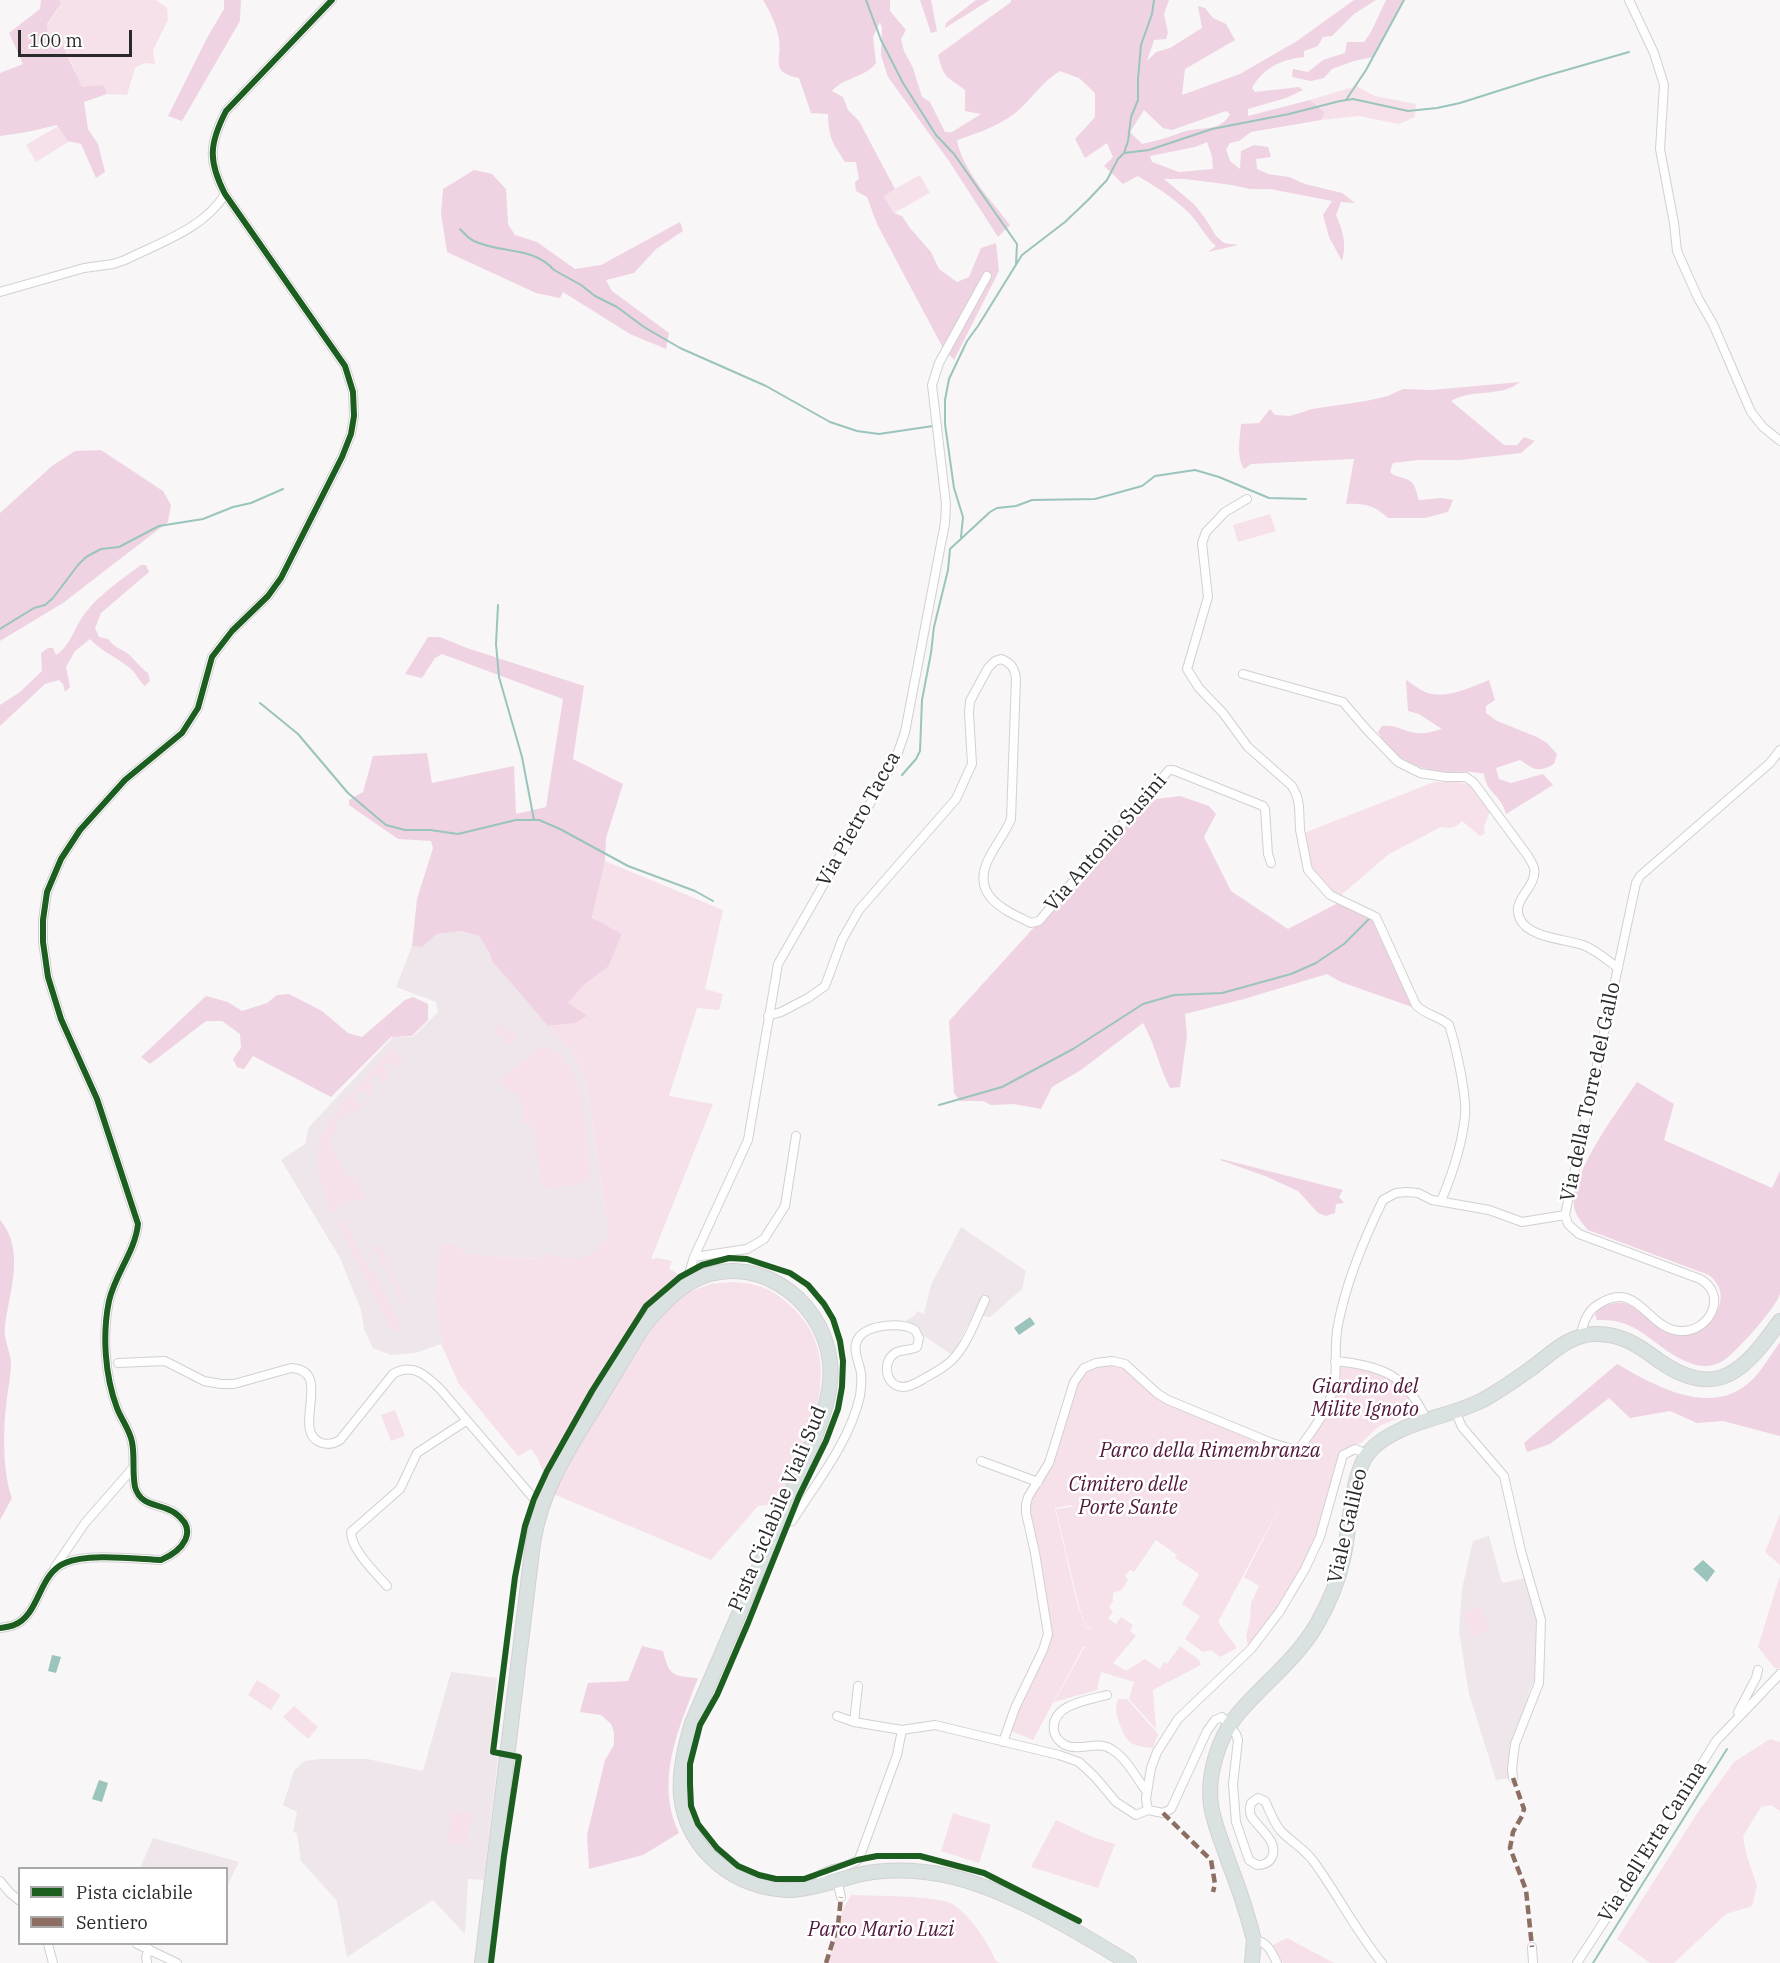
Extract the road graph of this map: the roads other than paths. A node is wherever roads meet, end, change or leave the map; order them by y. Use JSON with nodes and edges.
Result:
{"nodes":[{"id":1,"x":332,"y":0,"type":"edge"},
{"id":2,"x":1629,"y":0,"type":"edge"},
{"id":3,"x":225,"y":194,"type":"junction"},
{"id":4,"x":987,"y":276,"type":"dead end"},
{"id":5,"x":0,"y":292,"type":"edge"},
{"id":6,"x":1780,"y":441,"type":"edge"},
{"id":7,"x":1247,"y":499,"type":"dead end"},
{"id":8,"x":1243,"y":674,"type":"dead end"},
{"id":9,"x":1780,"y":750,"type":"edge"},
{"id":10,"x":1271,"y":863,"type":"dead end"},
{"id":11,"x":1618,"y":968,"type":"junction"},
{"id":12,"x":768,"y":1016,"type":"junction"},
{"id":13,"x":796,"y":1136,"type":"dead end"},
{"id":14,"x":1441,"y":1201,"type":"junction"},
{"id":15,"x":1565,"y":1215,"type":"junction"},
{"id":16,"x":694,"y":1257,"type":"junction"},
{"id":17,"x":689,"y":1283,"type":"junction"},
{"id":18,"x":985,"y":1300,"type":"dead end"},
{"id":19,"x":1780,"y":1321,"type":"edge"},
{"id":20,"x":1581,"y":1335,"type":"junction"},
{"id":21,"x":1335,"y":1361,"type":"junction"},
{"id":22,"x":118,"y":1363,"type":"dead end"},
{"id":23,"x":1455,"y":1411,"type":"junction"},
{"id":24,"x":466,"y":1421,"type":"junction"},
{"id":25,"x":1427,"y":1421,"type":"junction"},
{"id":26,"x":1367,"y":1454,"type":"junction"},
{"id":27,"x":981,"y":1461,"type":"dead end"},
{"id":28,"x":133,"y":1468,"type":"junction"},
{"id":29,"x":1038,"y":1482,"type":"junction"},
{"id":30,"x":541,"y":1507,"type":"junction"},
{"id":31,"x":781,"y":1518,"type":"junction"},
{"id":32,"x":51,"y":1572,"type":"junction"},
{"id":33,"x":387,"y":1586,"type":"dead end"},
{"id":34,"x":0,"y":1628,"type":"edge"},
{"id":35,"x":1758,"y":1670,"type":"dead end"},
{"id":36,"x":1780,"y":1674,"type":"edge"},
{"id":37,"x":858,"y":1686,"type":"dead end"},
{"id":38,"x":1107,"y":1695,"type":"dead end"},
{"id":39,"x":837,"y":1716,"type":"dead end"},
{"id":40,"x":854,"y":1722,"type":"junction"},
{"id":41,"x":1732,"y":1723,"type":"junction"},
{"id":42,"x":1230,"y":1725,"type":"junction"},
{"id":43,"x":902,"y":1730,"type":"junction"},
{"id":44,"x":1003,"y":1742,"type":"junction"},
{"id":45,"x":1513,"y":1778,"type":"dead end"},
{"id":46,"x":1147,"y":1792,"type":"junction"},
{"id":47,"x":1148,"y":1810,"type":"junction"},
{"id":48,"x":837,"y":1880,"type":"junction"},
{"id":49,"x":0,"y":1881,"type":"edge"},
{"id":50,"x":820,"y":1884,"type":"junction"},
{"id":51,"x":841,"y":1897,"type":"dead end"},
{"id":52,"x":18,"y":1899,"type":"edge"},
{"id":53,"x":1254,"y":1940,"type":"junction"},
{"id":54,"x":48,"y":1945,"type":"edge"},
{"id":55,"x":139,"y":1945,"type":"edge"},
{"id":56,"x":1532,"y":1947,"type":"dead end"},
{"id":57,"x":149,"y":1949,"type":"junction"},
{"id":58,"x":53,"y":1963,"type":"edge"},
{"id":59,"x":147,"y":1963,"type":"edge"},
{"id":60,"x":177,"y":1963,"type":"edge"},
{"id":61,"x":482,"y":1963,"type":"edge"},
{"id":62,"x":1129,"y":1963,"type":"edge"},
{"id":63,"x":1252,"y":1963,"type":"edge"},
{"id":64,"x":1277,"y":1963,"type":"edge"},
{"id":65,"x":1382,"y":1963,"type":"edge"},
{"id":66,"x":1533,"y":1963,"type":"edge"},
{"id":67,"x":1577,"y":1963,"type":"edge"}],
"edges":[{"from":1,"to":3,"type":"street"},
{"from":2,"to":6,"type":"street"},
{"from":3,"to":5,"type":"street"},
{"from":3,"to":28,"type":"street"},
{"from":4,"to":12,"type":"street","name":"Via Pietro Tacca"},
{"from":7,"to":14,"type":"street"},
{"from":8,"to":11,"type":"street","name":"Via della Torre del Gallo"},
{"from":9,"to":11,"type":"street","name":"Via della Torre del Gallo"},
{"from":10,"to":12,"type":"street","name":"Via Antonio Susini"},
{"from":11,"to":15,"type":"street","name":"Via della Torre del Gallo"},
{"from":12,"to":16,"type":"street","name":"Via Pietro Tacca"},
{"from":13,"to":16,"type":"street"},
{"from":14,"to":15,"type":"street"},
{"from":14,"to":21,"type":"street"},
{"from":15,"to":20,"type":"street"},
{"from":16,"to":17,"type":"street","name":"Via Pietro Tacca"},
{"from":17,"to":30,"type":"main road"},
{"from":17,"to":31,"type":"main road"},
{"from":18,"to":31,"type":"street"},
{"from":19,"to":20,"type":"main road","name":"Viale Galileo"},
{"from":20,"to":23,"type":"main road","name":"Viale Galileo"},
{"from":21,"to":25,"type":"street"},
{"from":21,"to":29,"type":"street"},
{"from":22,"to":24,"type":"street"},
{"from":23,"to":25,"type":"main road","name":"Viale Galileo"},
{"from":23,"to":45,"type":"street"},
{"from":24,"to":30,"type":"street"},
{"from":24,"to":33,"type":"street"},
{"from":25,"to":26,"type":"main road","name":"Viale Galileo"},
{"from":26,"to":42,"type":"main road","name":"Viale Galileo"},
{"from":26,"to":46,"type":"street"},
{"from":27,"to":29,"type":"street"},
{"from":28,"to":32,"type":"street"},
{"from":28,"to":32,"type":"street"},
{"from":29,"to":44,"type":"street"},
{"from":30,"to":61,"type":"main road"},
{"from":31,"to":50,"type":"main road"},
{"from":32,"to":34,"type":"street"},
{"from":35,"to":41,"type":"street","name":"Via dell'Erta Canina"},
{"from":36,"to":41,"type":"street","name":"Via dell'Erta Canina"},
{"from":37,"to":40,"type":"street"},
{"from":38,"to":46,"type":"street"},
{"from":39,"to":40,"type":"street"},
{"from":40,"to":43,"type":"street"},
{"from":41,"to":67,"type":"street","name":"Via dell'Erta Canina"},
{"from":42,"to":47,"type":"street"},
{"from":42,"to":53,"type":"main road","name":"Viale Galileo"},
{"from":42,"to":65,"type":"street"},
{"from":43,"to":44,"type":"street"},
{"from":43,"to":50,"type":"street"},
{"from":44,"to":47,"type":"street"},
{"from":46,"to":47,"type":"street"},
{"from":48,"to":50,"type":"main road"},
{"from":48,"to":51,"type":"street"},
{"from":48,"to":62,"type":"main road"},
{"from":49,"to":52,"type":"street"},
{"from":53,"to":63,"type":"main road","name":"Viale Galileo"},
{"from":53,"to":64,"type":"street"},
{"from":54,"to":58,"type":"street"},
{"from":55,"to":57,"type":"street"},
{"from":56,"to":66,"type":"street"},
{"from":57,"to":59,"type":"street"},
{"from":57,"to":60,"type":"street"}]}
